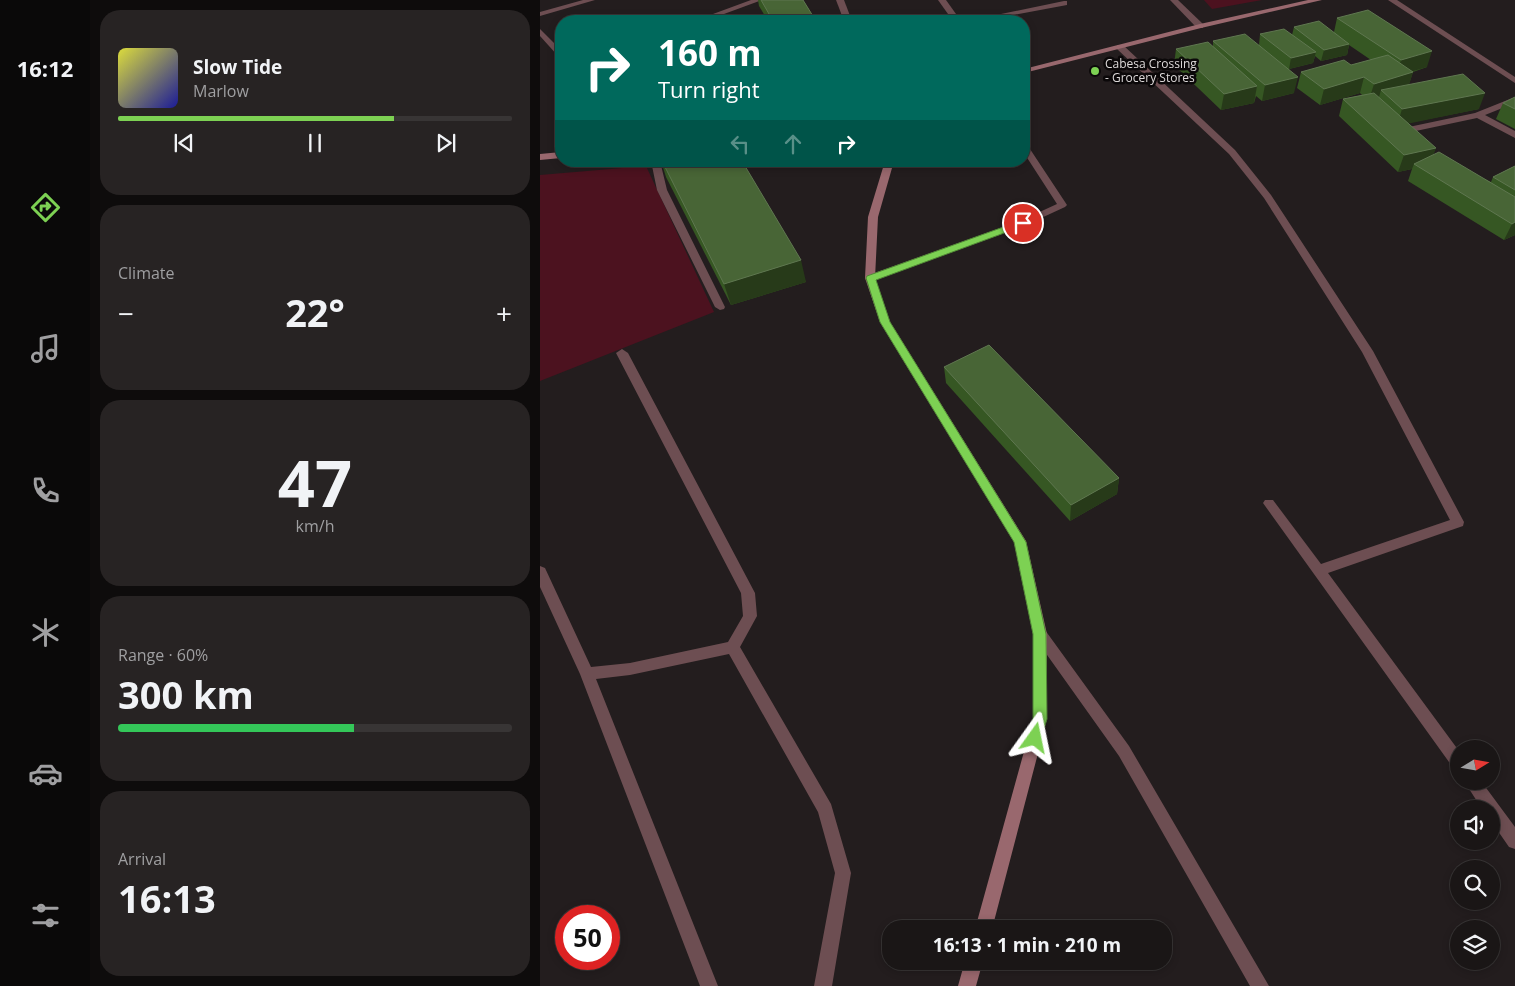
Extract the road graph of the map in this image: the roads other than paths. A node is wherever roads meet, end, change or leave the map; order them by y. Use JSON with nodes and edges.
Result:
{"nodes":[{"id":1,"x":591,"y":0,"type":"edge"},
{"id":2,"x":758,"y":0,"type":"edge"},
{"id":3,"x":840,"y":0,"type":"edge"},
{"id":4,"x":942,"y":0,"type":"edge"},
{"id":5,"x":1174,"y":0,"type":"edge"},
{"id":6,"x":1318,"y":0,"type":"edge"},
{"id":7,"x":1392,"y":0,"type":"edge"},
{"id":8,"x":1064,"y":3,"type":"dead end"},
{"id":9,"x":540,"y":14,"type":"edge"},
{"id":10,"x":715,"y":15,"type":"edge"},
{"id":11,"x":846,"y":15,"type":"edge"},
{"id":12,"x":953,"y":15,"type":"edge"},
{"id":13,"x":1001,"y":15,"type":"edge"},
{"id":14,"x":1200,"y":26,"type":"junction"},
{"id":15,"x":540,"y":30,"type":"edge"},
{"id":16,"x":555,"y":47,"type":"edge"},
{"id":17,"x":1120,"y":47,"type":"junction"},
{"id":18,"x":1030,"y":70,"type":"edge"},
{"id":19,"x":1515,"y":81,"type":"edge"},
{"id":20,"x":1515,"y":100,"type":"edge"},
{"id":21,"x":1478,"y":115,"type":"junction"},
{"id":22,"x":1515,"y":135,"type":"edge"},
{"id":23,"x":1416,"y":142,"type":"edge"},
{"id":24,"x":1030,"y":155,"type":"edge"},
{"id":25,"x":555,"y":156,"type":"edge"},
{"id":26,"x":540,"y":157,"type":"edge"},
{"id":27,"x":656,"y":167,"type":"edge"},
{"id":28,"x":888,"y":167,"type":"edge"},
{"id":29,"x":870,"y":278,"type":"junction"},
{"id":30,"x":720,"y":308,"type":"dead end"},
{"id":31,"x":622,"y":353,"type":"dead end"},
{"id":32,"x":1269,"y":503,"type":"dead end"},
{"id":33,"x":1318,"y":571,"type":"junction"},
{"id":34,"x":540,"y":572,"type":"edge"},
{"id":35,"x":1040,"y":634,"type":"junction"},
{"id":36,"x":733,"y":647,"type":"junction"},
{"id":37,"x":587,"y":674,"type":"junction"},
{"id":38,"x":1450,"y":752,"type":"edge"},
{"id":39,"x":1478,"y":790,"type":"edge"},
{"id":40,"x":1515,"y":841,"type":"edge"},
{"id":41,"x":985,"y":920,"type":"edge"},
{"id":42,"x":971,"y":970,"type":"edge"},
{"id":43,"x":709,"y":986,"type":"edge"},
{"id":44,"x":823,"y":986,"type":"edge"},
{"id":45,"x":967,"y":986,"type":"edge"},
{"id":46,"x":1260,"y":986,"type":"edge"}],
"edges":[{"from":1,"to":9,"type":"street"},
{"from":2,"to":10,"type":"street"},
{"from":3,"to":11,"type":"street"},
{"from":4,"to":12,"type":"street"},
{"from":5,"to":14,"type":"street"},
{"from":6,"to":14,"type":"main road"},
{"from":7,"to":19,"type":"street"},
{"from":8,"to":13,"type":"street"},
{"from":14,"to":17,"type":"main road"},
{"from":15,"to":16,"type":"street"},
{"from":17,"to":18,"type":"main road"},
{"from":17,"to":33,"type":"street"},
{"from":20,"to":21,"type":"street"},
{"from":21,"to":22,"type":"street"},
{"from":21,"to":23,"type":"street"},
{"from":24,"to":29,"type":"street"},
{"from":25,"to":26,"type":"main road"},
{"from":27,"to":30,"type":"street"},
{"from":28,"to":29,"type":"main road"},
{"from":29,"to":35,"type":"main road"},
{"from":31,"to":36,"type":"street"},
{"from":32,"to":33,"type":"street"},
{"from":33,"to":38,"type":"street"},
{"from":34,"to":37,"type":"street"},
{"from":35,"to":41,"type":"main road"},
{"from":35,"to":46,"type":"street"},
{"from":36,"to":37,"type":"street"},
{"from":36,"to":44,"type":"street"},
{"from":37,"to":43,"type":"street"},
{"from":39,"to":40,"type":"street"},
{"from":42,"to":45,"type":"main road"}]}
